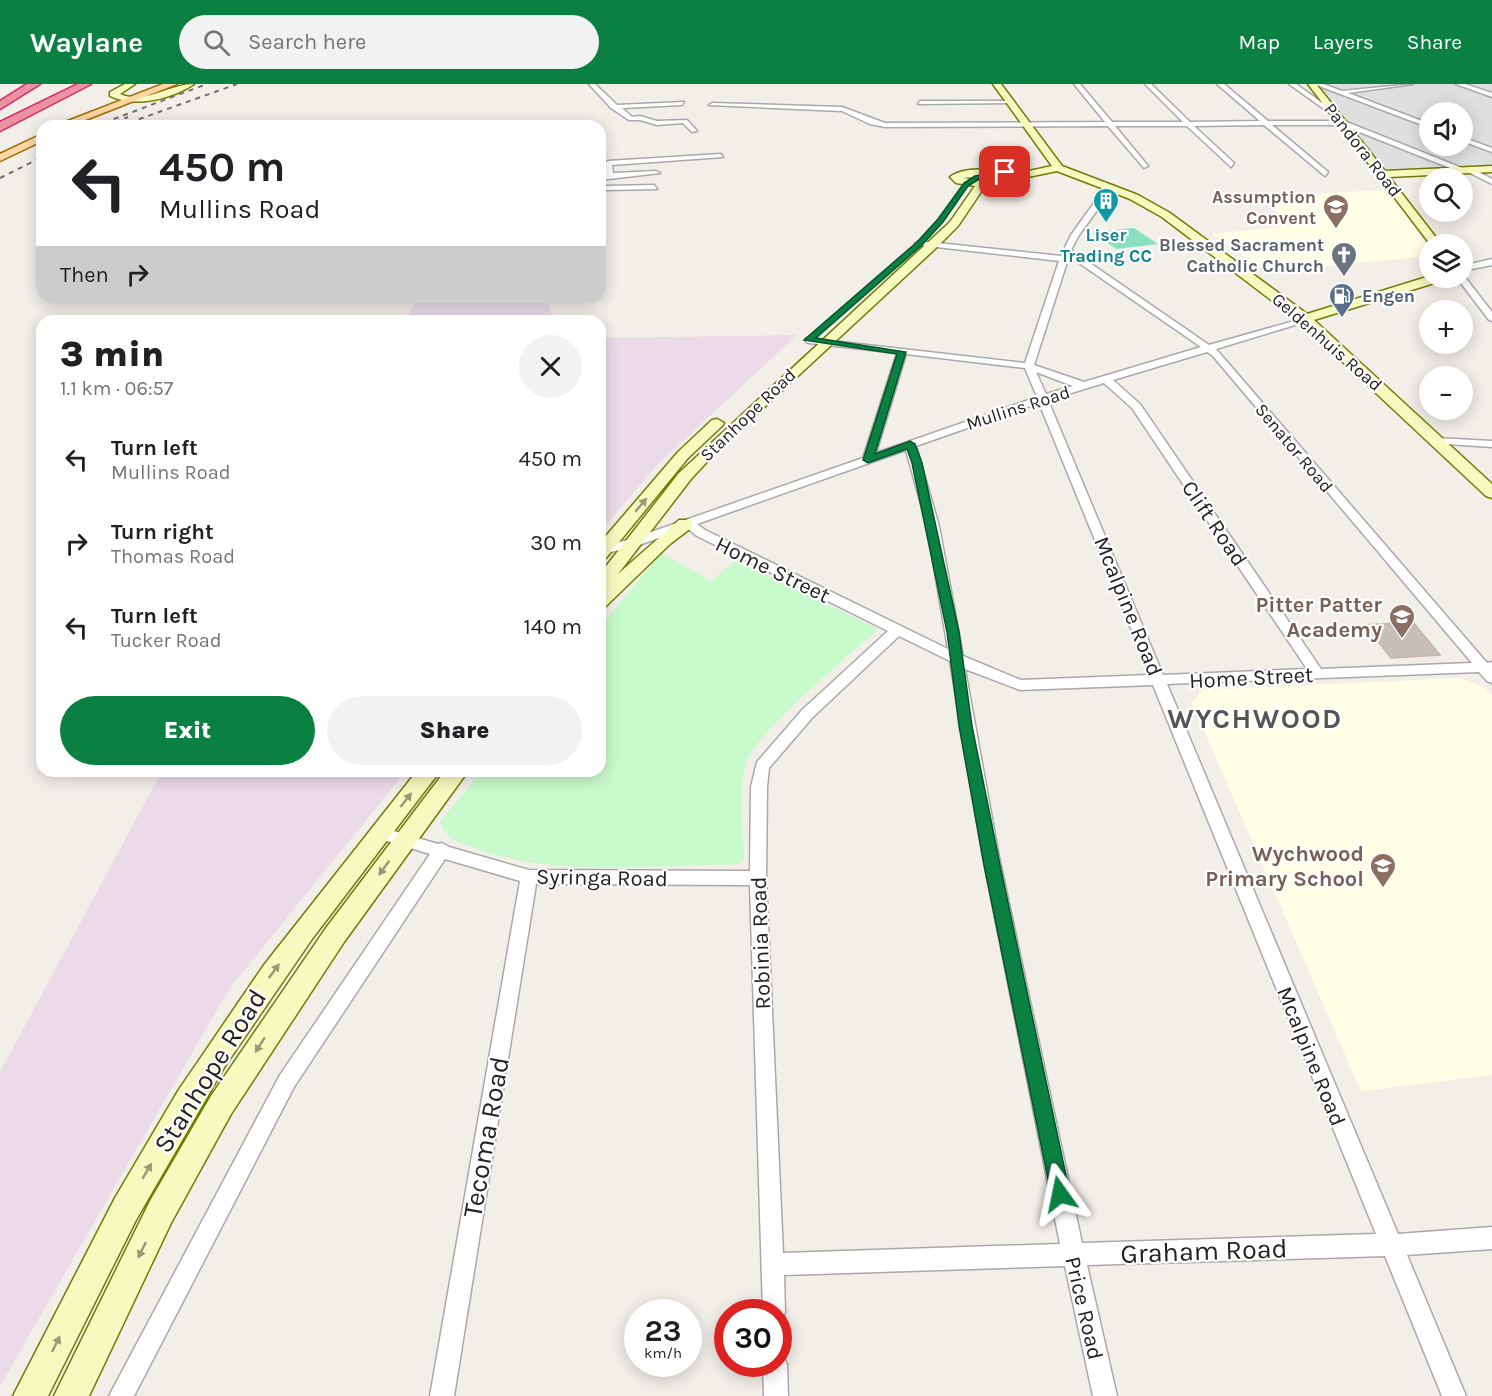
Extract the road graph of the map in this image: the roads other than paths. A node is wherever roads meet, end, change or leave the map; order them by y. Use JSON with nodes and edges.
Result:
{"nodes":[{"id":1,"x":35,"y":84,"type":"edge"},
{"id":2,"x":49,"y":84,"type":"edge"},
{"id":3,"x":69,"y":84,"type":"edge"},
{"id":4,"x":86,"y":84,"type":"edge"},
{"id":5,"x":131,"y":84,"type":"edge"},
{"id":6,"x":172,"y":84,"type":"edge"},
{"id":7,"x":190,"y":84,"type":"edge"},
{"id":8,"x":313,"y":84,"type":"edge"},
{"id":9,"x":322,"y":84,"type":"edge"},
{"id":10,"x":592,"y":84,"type":"edge"},
{"id":11,"x":997,"y":84,"type":"edge"},
{"id":12,"x":1077,"y":84,"type":"edge"},
{"id":13,"x":1148,"y":84,"type":"edge"},
{"id":14,"x":1220,"y":84,"type":"edge"},
{"id":15,"x":1292,"y":84,"type":"edge"},
{"id":16,"x":1312,"y":84,"type":"edge"},
{"id":17,"x":1317,"y":84,"type":"edge"},
{"id":18,"x":1410,"y":84,"type":"edge"},
{"id":19,"x":1459,"y":84,"type":"edge"},
{"id":20,"x":1392,"y":85,"type":"edge"},
{"id":21,"x":1341,"y":93,"type":"junction"},
{"id":22,"x":113,"y":94,"type":"junction"},
{"id":23,"x":1321,"y":95,"type":"junction"},
{"id":24,"x":1492,"y":95,"type":"edge"},
{"id":25,"x":127,"y":99,"type":"junction"},
{"id":26,"x":682,"y":103,"type":"dead end"},
{"id":27,"x":920,"y":103,"type":"dead end"},
{"id":28,"x":1009,"y":103,"type":"junction"},
{"id":29,"x":712,"y":105,"type":"dead end"},
{"id":30,"x":0,"y":106,"type":"edge"},
{"id":31,"x":613,"y":107,"type":"junction"},
{"id":32,"x":0,"y":111,"type":"edge"},
{"id":33,"x":95,"y":112,"type":"junction"},
{"id":34,"x":1336,"y":115,"type":"junction"},
{"id":35,"x":75,"y":120,"type":"edge"},
{"id":36,"x":0,"y":122,"type":"edge"},
{"id":37,"x":1419,"y":122,"type":"edge"},
{"id":38,"x":1189,"y":124,"type":"junction"},
{"id":39,"x":1267,"y":124,"type":"junction"},
{"id":40,"x":1344,"y":124,"type":"junction"},
{"id":41,"x":1024,"y":125,"type":"junction"},
{"id":42,"x":1110,"y":125,"type":"junction"},
{"id":43,"x":0,"y":127,"type":"edge"},
{"id":44,"x":694,"y":131,"type":"dead end"},
{"id":45,"x":36,"y":137,"type":"edge"},
{"id":46,"x":36,"y":138,"type":"edge"},
{"id":47,"x":1473,"y":143,"type":"edge"},
{"id":48,"x":1492,"y":150,"type":"edge"},
{"id":49,"x":0,"y":152,"type":"edge"},
{"id":50,"x":721,"y":156,"type":"dead end"},
{"id":51,"x":0,"y":158,"type":"edge"},
{"id":52,"x":1231,"y":165,"type":"dead end"},
{"id":53,"x":1144,"y":166,"type":"dead end"},
{"id":54,"x":1052,"y":167,"type":"junction"},
{"id":55,"x":1462,"y":168,"type":"edge"},
{"id":56,"x":1492,"y":169,"type":"edge"},
{"id":57,"x":1473,"y":170,"type":"edge"},
{"id":58,"x":1419,"y":172,"type":"edge"},
{"id":59,"x":656,"y":173,"type":"dead end"},
{"id":60,"x":1473,"y":173,"type":"edge"},
{"id":61,"x":606,"y":174,"type":"edge"},
{"id":62,"x":1325,"y":174,"type":"dead end"},
{"id":63,"x":1382,"y":174,"type":"junction"},
{"id":64,"x":1020,"y":175,"type":"junction"},
{"id":65,"x":606,"y":177,"type":"edge"},
{"id":66,"x":1064,"y":178,"type":"junction"},
{"id":67,"x":1492,"y":182,"type":"edge"},
{"id":68,"x":968,"y":183,"type":"junction"},
{"id":69,"x":983,"y":184,"type":"junction"},
{"id":70,"x":654,"y":187,"type":"dead end"},
{"id":71,"x":607,"y":188,"type":"dead end"},
{"id":72,"x":1107,"y":189,"type":"junction"},
{"id":73,"x":947,"y":223,"type":"junction"},
{"id":74,"x":1428,"y":234,"type":"edge"},
{"id":75,"x":926,"y":244,"type":"junction"},
{"id":76,"x":1065,"y":255,"type":"junction"},
{"id":77,"x":1492,"y":262,"type":"edge"},
{"id":78,"x":1473,"y":266,"type":"edge"},
{"id":79,"x":1419,"y":284,"type":"edge"},
{"id":80,"x":1469,"y":288,"type":"edge"},
{"id":81,"x":841,"y":312,"type":"junction"},
{"id":82,"x":856,"y":315,"type":"junction"},
{"id":83,"x":1492,"y":318,"type":"edge"},
{"id":84,"x":1305,"y":319,"type":"junction"},
{"id":85,"x":826,"y":342,"type":"junction"},
{"id":86,"x":805,"y":343,"type":"joint"},
{"id":87,"x":1208,"y":347,"type":"junction"},
{"id":88,"x":902,"y":352,"type":"junction"},
{"id":89,"x":1029,"y":366,"type":"junction"},
{"id":90,"x":1106,"y":379,"type":"junction"},
{"id":91,"x":1084,"y":386,"type":"junction"},
{"id":92,"x":1128,"y":396,"type":"junction"},
{"id":93,"x":1043,"y":398,"type":"junction"},
{"id":94,"x":728,"y":413,"type":"dead end"},
{"id":95,"x":1436,"y":441,"type":"junction"},
{"id":96,"x":910,"y":444,"type":"junction"},
{"id":97,"x":1492,"y":444,"type":"edge"},
{"id":98,"x":868,"y":460,"type":"junction"},
{"id":99,"x":1492,"y":493,"type":"edge"},
{"id":100,"x":667,"y":501,"type":"junction"},
{"id":101,"x":687,"y":523,"type":"junction"},
{"id":102,"x":635,"y":542,"type":"junction"},
{"id":103,"x":606,"y":547,"type":"edge"},
{"id":104,"x":606,"y":551,"type":"edge"},
{"id":105,"x":606,"y":578,"type":"edge"},
{"id":106,"x":606,"y":596,"type":"edge"},
{"id":107,"x":897,"y":630,"type":"junction"},
{"id":108,"x":955,"y":657,"type":"junction"},
{"id":109,"x":1486,"y":667,"type":"edge"},
{"id":110,"x":1317,"y":674,"type":"junction"},
{"id":111,"x":1492,"y":678,"type":"edge"},
{"id":112,"x":1159,"y":681,"type":"junction"},
{"id":113,"x":426,"y":777,"type":"edge"},
{"id":114,"x":451,"y":777,"type":"edge"},
{"id":115,"x":392,"y":836,"type":"junction"},
{"id":116,"x":442,"y":849,"type":"junction"},
{"id":117,"x":529,"y":877,"type":"junction"},
{"id":118,"x":758,"y":878,"type":"junction"},
{"id":119,"x":188,"y":1100,"type":"junction"},
{"id":120,"x":220,"y":1107,"type":"junction"},
{"id":121,"x":1492,"y":1238,"type":"edge"},
{"id":122,"x":1390,"y":1245,"type":"junction"},
{"id":123,"x":1073,"y":1255,"type":"junction"},
{"id":124,"x":772,"y":1264,"type":"junction"},
{"id":125,"x":773,"y":1299,"type":"edge"},
{"id":126,"x":775,"y":1377,"type":"edge"},
{"id":127,"x":30,"y":1396,"type":"edge"},
{"id":128,"x":71,"y":1396,"type":"edge"},
{"id":129,"x":121,"y":1396,"type":"edge"},
{"id":130,"x":442,"y":1396,"type":"edge"},
{"id":131,"x":776,"y":1396,"type":"edge"},
{"id":132,"x":1105,"y":1396,"type":"edge"},
{"id":133,"x":1454,"y":1396,"type":"edge"}],
"edges":[{"from":1,"to":30,"type":"highway"},
{"from":2,"to":32,"type":"highway"},
{"from":3,"to":36,"type":"highway"},
{"from":4,"to":43,"type":"highway"},
{"from":5,"to":22,"type":"main road"},
{"from":6,"to":25,"type":"main road"},
{"from":7,"to":25,"type":"main road"},
{"from":8,"to":9,"type":"street"},
{"from":10,"to":31,"type":"street"},
{"from":11,"to":28,"type":"main road"},
{"from":12,"to":42,"type":"street"},
{"from":13,"to":38,"type":"street"},
{"from":14,"to":39,"type":"street"},
{"from":15,"to":34,"type":"street"},
{"from":16,"to":23,"type":"main road","name":"Pandora Road"},
{"from":17,"to":21,"type":"street"},
{"from":18,"to":20,"type":"street"},
{"from":19,"to":24,"type":"street"},
{"from":20,"to":21,"type":"street"},
{"from":21,"to":23,"type":"street"},
{"from":21,"to":37,"type":"street"},
{"from":22,"to":25,"type":"main road"},
{"from":22,"to":33,"type":"main road"},
{"from":23,"to":34,"type":"main road","name":"Pandora Road"},
{"from":25,"to":33,"type":"main road"},
{"from":26,"to":31,"type":"street"},
{"from":27,"to":28,"type":"street"},
{"from":28,"to":41,"type":"main road"},
{"from":29,"to":41,"type":"street"},
{"from":31,"to":44,"type":"street"},
{"from":33,"to":35,"type":"main road"},
{"from":34,"to":40,"type":"main road","name":"Pandora Road"},
{"from":38,"to":39,"type":"street"},
{"from":38,"to":42,"type":"street"},
{"from":38,"to":52,"type":"street"},
{"from":39,"to":40,"type":"street"},
{"from":39,"to":62,"type":"street"},
{"from":40,"to":55,"type":"street"},
{"from":40,"to":63,"type":"main road","name":"Pandora Road"},
{"from":41,"to":42,"type":"street"},
{"from":41,"to":54,"type":"main road"},
{"from":42,"to":53,"type":"street"},
{"from":45,"to":49,"type":"main road"},
{"from":46,"to":51,"type":"main road"},
{"from":47,"to":48,"type":"street"},
{"from":50,"to":61,"type":"street"},
{"from":54,"to":64,"type":"main road"},
{"from":54,"to":66,"type":"main road","name":"Geldenhuis Road"},
{"from":54,"to":68,"type":"main road"},
{"from":54,"to":72,"type":"main road","name":"Geldenhuis Road"},
{"from":56,"to":57,"type":"main road"},
{"from":58,"to":63,"type":"main road"},
{"from":59,"to":65,"type":"street"},
{"from":60,"to":67,"type":"street"},
{"from":63,"to":74,"type":"main road","name":"Pandora Road"},
{"from":64,"to":66,"type":"main road"},
{"from":64,"to":69,"type":"main road"},
{"from":66,"to":72,"type":"main road","name":"Geldenhuis Road"},
{"from":68,"to":69,"type":"main road"},
{"from":68,"to":73,"type":"main road","name":"Stanhope Road"},
{"from":69,"to":73,"type":"main road","name":"Stanhope Road"},
{"from":70,"to":71,"type":"street"},
{"from":72,"to":76,"type":"street"},
{"from":72,"to":84,"type":"main road","name":"Geldenhuis Road"},
{"from":73,"to":75,"type":"main road","name":"Stanhope Road"},
{"from":75,"to":76,"type":"street"},
{"from":75,"to":81,"type":"main road","name":"Stanhope Road"},
{"from":75,"to":82,"type":"main road","name":"Stanhope Road"},
{"from":76,"to":87,"type":"street","name":"Senator Road"},
{"from":76,"to":89,"type":"street"},
{"from":77,"to":78,"type":"street"},
{"from":79,"to":84,"type":"main road","name":"Mullins Road"},
{"from":80,"to":83,"type":"street"},
{"from":81,"to":82,"type":"main road"},
{"from":81,"to":86,"type":"main road","name":"Stanhope Road"},
{"from":82,"to":85,"type":"main road","name":"Stanhope Road"},
{"from":84,"to":87,"type":"street","name":"Mullins Road"},
{"from":84,"to":95,"type":"main road","name":"Geldenhuis Road"},
{"from":85,"to":86,"type":"street"},
{"from":85,"to":88,"type":"street"},
{"from":85,"to":100,"type":"main road","name":"Stanhope Road"},
{"from":87,"to":90,"type":"street","name":"Mullins Road"},
{"from":87,"to":109,"type":"street","name":"Senator Road"},
{"from":88,"to":89,"type":"street"},
{"from":88,"to":98,"type":"street"},
{"from":89,"to":91,"type":"street"},
{"from":89,"to":93,"type":"street","name":"Mcalpine Road"},
{"from":90,"to":91,"type":"street","name":"Mullins Road"},
{"from":90,"to":92,"type":"street","name":"Clift Road"},
{"from":91,"to":92,"type":"street"},
{"from":91,"to":93,"type":"street","name":"Mullins Road"},
{"from":92,"to":110,"type":"street","name":"Clift Road"},
{"from":93,"to":96,"type":"street","name":"Mullins Road"},
{"from":93,"to":112,"type":"street","name":"Mcalpine Road"},
{"from":103,"to":94,"type":"main road","name":"Stanhope Road","one_way":true},
{"from":95,"to":97,"type":"street"},
{"from":95,"to":99,"type":"main road","name":"Geldenhuis Road"},
{"from":96,"to":98,"type":"street","name":"Mullins Road"},
{"from":96,"to":108,"type":"street","name":"Price Road"},
{"from":98,"to":101,"type":"street","name":"Mullins Road"},
{"from":100,"to":101,"type":"main road"},
{"from":100,"to":102,"type":"main road","name":"Stanhope Road"},
{"from":101,"to":102,"type":"street","name":"Mullins Road"},
{"from":101,"to":106,"type":"main road"},
{"from":101,"to":107,"type":"street","name":"Home Street"},
{"from":102,"to":104,"type":"street","name":"Mullins Road"},
{"from":102,"to":105,"type":"main road","name":"Stanhope Road"},
{"from":107,"to":108,"type":"street","name":"Home Street"},
{"from":107,"to":118,"type":"street","name":"Robinia Road"},
{"from":108,"to":112,"type":"street","name":"Home Street"},
{"from":108,"to":123,"type":"street","name":"Price Road"},
{"from":109,"to":110,"type":"street","name":"Home Street"},
{"from":109,"to":111,"type":"street","name":"Senator Road"},
{"from":110,"to":112,"type":"street","name":"Home Street"},
{"from":112,"to":122,"type":"street","name":"Mcalpine Road"},
{"from":115,"to":113,"type":"main road","name":"Stanhope Road","one_way":true},
{"from":114,"to":115,"type":"main road","name":"Stanhope Road"},
{"from":115,"to":116,"type":"street","name":"Syringa Road"},
{"from":119,"to":115,"type":"main road","name":"Stanhope Road","one_way":true},
{"from":115,"to":120,"type":"main road","name":"Stanhope Road","one_way":true},
{"from":116,"to":117,"type":"street","name":"Syringa Road"},
{"from":116,"to":129,"type":"street"},
{"from":117,"to":118,"type":"street","name":"Syringa Road"},
{"from":117,"to":130,"type":"street","name":"Tecoma Road"},
{"from":118,"to":124,"type":"street","name":"Robinia Road"},
{"from":119,"to":120,"type":"main road"},
{"from":127,"to":119,"type":"main road","name":"Stanhope Road","one_way":true},
{"from":120,"to":128,"type":"main road","name":"Stanhope Road","one_way":true},
{"from":121,"to":122,"type":"street","name":"Graham Road"},
{"from":122,"to":123,"type":"street","name":"Graham Road"},
{"from":122,"to":133,"type":"street","name":"Mcalpine Road"},
{"from":123,"to":124,"type":"street","name":"Graham Road"},
{"from":123,"to":132,"type":"street","name":"Price Road"},
{"from":124,"to":125,"type":"street","name":"Robinia Road"},
{"from":126,"to":131,"type":"street"}]}
